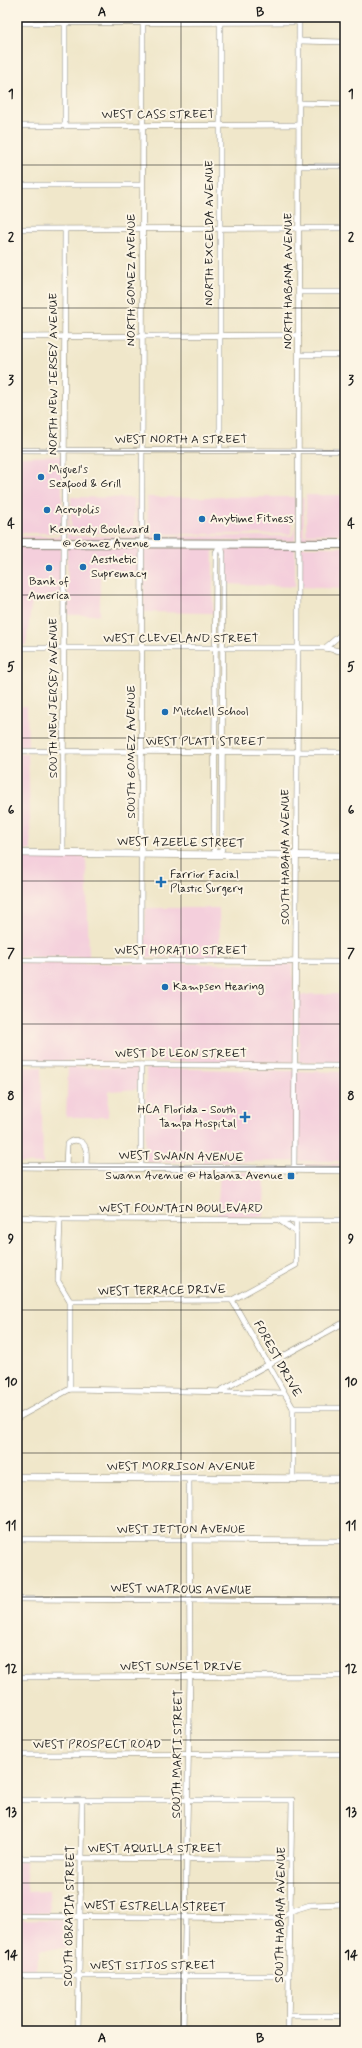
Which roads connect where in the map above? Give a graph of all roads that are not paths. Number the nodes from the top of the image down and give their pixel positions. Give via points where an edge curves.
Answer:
1 (143, 19) edge
2 (220, 19) edge
3 (299, 20) edge
4 (65, 22) junction
5 (17, 23) edge
6 (299, 41) junction
7 (345, 42) edge
8 (299, 103) junction
9 (345, 104) edge
10 (221, 125) junction
11 (299, 125) junction
12 (17, 126) edge
13 (65, 126) junction
14 (142, 126) junction
15 (299, 166) junction
16 (345, 166) edge
17 (17, 185) edge
18 (142, 185) junction
19 (220, 228) junction
20 (299, 228) junction
21 (345, 228) edge
22 (17, 229) edge
23 (65, 229) junction
24 (142, 229) junction
25 (299, 292) junction
26 (345, 292) edge
27 (220, 335) junction
28 (299, 335) junction
29 (64, 336) junction
30 (142, 336) junction
31 (17, 337) edge
32 (299, 355) junction
33 (345, 355) edge
34 (64, 449) junction
35 (17, 450) edge
36 (142, 450) junction
37 (220, 450) junction
38 (298, 451) junction
39 (345, 451) edge
40 (17, 543) edge
41 (64, 543) junction
42 (141, 544) junction
43 (221, 544) junction
44 (298, 544) junction
45 (345, 544) edge
46 (345, 632) edge
47 (17, 648) edge
48 (325, 648) junction
49 (65, 649) junction
50 (142, 649) junction
51 (216, 649) junction
52 (223, 649) junction
53 (298, 649) junction
54 (345, 652) edge
55 (17, 751) edge
56 (64, 751) junction
57 (142, 751) junction
58 (215, 752) junction
59 (223, 752) junction
60 (297, 752) junction
61 (345, 752) edge
62 (17, 853) edge
63 (63, 853) junction
64 (142, 854) junction
65 (218, 855) junction
66 (296, 855) junction
67 (345, 856) edge
68 (17, 960) edge
69 (141, 960) junction
70 (296, 961) junction
71 (345, 962) edge
72 (17, 1064) edge
73 (141, 1065) junction
74 (296, 1065) junction
75 (345, 1066) edge
76 (17, 1166) edge
77 (66, 1167) junction
78 (86, 1167) junction
79 (141, 1168) junction
80 (294, 1170) junction
81 (345, 1170) edge
82 (17, 1217) edge
83 (60, 1219) junction
84 (278, 1220) junction
85 (296, 1220) junction
86 (345, 1220) edge
87 (296, 1232) junction
88 (232, 1300) junction
89 (70, 1302) junction
90 (345, 1322) edge
91 (269, 1365) junction
92 (70, 1389) junction
93 (218, 1392) junction
94 (284, 1393) junction
95 (293, 1408) junction
96 (345, 1408) edge
97 (17, 1418) edge
98 (17, 1477) edge
99 (189, 1478) junction
100 (293, 1478) junction
101 (345, 1479) edge
102 (17, 1539) edge
103 (190, 1540) junction
104 (345, 1540) edge
105 (17, 1599) edge
106 (190, 1600) junction
107 (345, 1601) edge
108 (190, 1676) junction
109 (345, 1676) edge
110 (17, 1677) edge
111 (188, 1754) junction
112 (345, 1754) edge
113 (17, 1755) edge
114 (17, 1800) edge
115 (187, 1800) junction
116 (82, 1801) junction
117 (17, 1858) edge
118 (81, 1858) junction
119 (186, 1859) junction
120 (292, 1859) junction
121 (345, 1904) edge
122 (291, 1911) junction
123 (17, 1916) edge
124 (80, 1917) junction
125 (185, 1918) junction
126 (17, 1976) edge
127 (79, 1976) junction
128 (184, 1976) junction
129 (289, 1976) junction
130 (289, 2016) junction
131 (345, 2016) edge
132 (78, 2031) edge
133 (183, 2031) edge
134 (288, 2031) edge

1 - 2 street
1 - 4 street
1 - 14 street, NORTH GOMEZ AVENUE
2 - 3 street
2 - 10 street, NORTH EXCELDA AVENUE
3 - 6 street, NORTH HABANA AVENUE
4 - 5 street
4 - 13 street
6 - 7 street
6 - 8 street, NORTH HABANA AVENUE
8 - 9 street
8 - 11 street, NORTH HABANA AVENUE
10 - 11 street, WEST CASS STREET
10 - 14 street, WEST CASS STREET
10 - 19 street, NORTH EXCELDA AVENUE
11 - 15 street, NORTH HABANA AVENUE
12 - 13 street, WEST CASS STREET
13 - 14 street, WEST CASS STREET
14 - 18 street, NORTH GOMEZ AVENUE
15 - 16 street
15 - 20 street, NORTH HABANA AVENUE
17 - 18 street
18 - 24 street, NORTH GOMEZ AVENUE
19 - 20 street
19 - 24 street
19 - 27 street, NORTH EXCELDA AVENUE
20 - 21 street
20 - 25 street, NORTH HABANA AVENUE
22 - 23 street
23 - 24 street
23 - 29 street, NORTH NEW JERSEY AVENUE
24 - 30 street, NORTH GOMEZ AVENUE
25 - 26 street
25 - 28 street, NORTH HABANA AVENUE
27 - 28 street
27 - 30 street
27 - 37 street, NORTH EXCELDA AVENUE
28 - 32 street, NORTH HABANA AVENUE
29 - 30 street
29 - 31 street
29 - 34 street, NORTH NEW JERSEY AVENUE
30 - 36 street, NORTH GOMEZ AVENUE
32 - 33 street
32 - 38 street, NORTH HABANA AVENUE
34 - 35 street, WEST NORTH A STREET
34 - 36 street, WEST NORTH A STREET
34 - 41 street, NORTH NEW JERSEY AVENUE
36 - 37 street, WEST NORTH A STREET
36 - 42 street, NORTH GOMEZ AVENUE
37 - 38 street, WEST NORTH A STREET
38 - 39 street, WEST NORTH A STREET
38 - 44 street, NORTH HABANA AVENUE
40 - 41 main road
41 - 42 main road
41 - 49 street, SOUTH NEW JERSEY AVENUE
42 - 43 main road
42 - 50 street, SOUTH GOMEZ AVENUE
43 - 44 main road
43 - 51 street via 216,552
43 - 52 street
44 - 45 main road
44 - 53 street, SOUTH HABANA AVENUE
46 - 48 street
47 - 49 street, WEST CLEVELAND STREET
48 - 53 street, WEST CLEVELAND STREET
48 - 54 street, WEST CLEVELAND STREET
49 - 50 street, WEST CLEVELAND STREET
49 - 56 street, SOUTH NEW JERSEY AVENUE
50 - 51 street, WEST CLEVELAND STREET
50 - 57 street, SOUTH GOMEZ AVENUE
51 - 52 street, WEST CLEVELAND STREET
51 - 58 street
52 - 53 street, WEST CLEVELAND STREET
52 - 59 street
53 - 60 street, SOUTH HABANA AVENUE
55 - 56 street, WEST PLATT STREET
56 - 57 street, WEST PLATT STREET
56 - 63 street, SOUTH NEW JERSEY AVENUE
57 - 58 street, WEST PLATT STREET
57 - 64 street, SOUTH GOMEZ AVENUE
58 - 59 street, WEST PLATT STREET
58 - 65 street via 214,849
59 - 60 street, WEST PLATT STREET
59 - 65 street via 222,849
60 - 61 street, WEST PLATT STREET
60 - 66 street, SOUTH HABANA AVENUE
62 - 63 street, WEST AZEELE STREET
63 - 64 street, WEST AZEELE STREET
64 - 65 street, WEST AZEELE STREET
64 - 69 street, SOUTH GOMEZ AVENUE
65 - 66 street, WEST AZEELE STREET
66 - 67 street, WEST AZEELE STREET
66 - 70 street, SOUTH HABANA AVENUE
68 - 69 street, WEST HORATIO STREET
69 - 70 street, WEST HORATIO STREET
70 - 71 street, WEST HORATIO STREET
70 - 74 street, SOUTH HABANA AVENUE
72 - 73 street, WEST DE LEON STREET
73 - 74 street, WEST DE LEON STREET
73 - 79 street
74 - 75 street, WEST DE LEON STREET
74 - 80 street, SOUTH HABANA AVENUE
76 - 77 street, WEST SWANN AVENUE
77 - 78 street, WEST SWANN AVENUE
77 - 78 street via 67,1144 77,1140 83,1142 86,1149
78 - 79 street, WEST SWANN AVENUE
79 - 80 street, WEST SWANN AVENUE
80 - 81 street, WEST SWANN AVENUE
82 - 83 street, WEST FOUNTAIN BOULEVARD
83 - 84 street, WEST FOUNTAIN BOULEVARD
83 - 89 street via 58,1281
84 - 85 street, WEST FOUNTAIN BOULEVARD
84 - 87 street
85 - 86 street, WEST FOUNTAIN BOULEVARD
85 - 87 street, WEST TERRACE DRIVE
87 - 88 street, WEST TERRACE DRIVE via 296,1265
88 - 89 street, WEST TERRACE DRIVE
88 - 91 street, FOREST DRIVE
89 - 92 street
90 - 91 street
91 - 93 street
91 - 94 street, FOREST DRIVE
92 - 93 street
92 - 97 street
93 - 94 street
94 - 95 street, FOREST DRIVE
95 - 96 street
95 - 100 street, FOREST DRIVE
98 - 99 street, WEST MORRISON AVENUE
99 - 100 street, WEST MORRISON AVENUE
99 - 103 street, SOUTH MARTI STREET
100 - 101 street, WEST MORRISON AVENUE
102 - 103 street, WEST JETTON AVENUE
103 - 104 street, WEST JETTON AVENUE
103 - 106 street, SOUTH MARTI STREET
105 - 106 street, WEST WATROUS AVENUE
106 - 107 street, WEST WATROUS AVENUE
106 - 108 street, SOUTH MARTI STREET
108 - 109 street, WEST SUNSET DRIVE
108 - 110 street, WEST SUNSET DRIVE
108 - 111 street, SOUTH MARTI STREET
111 - 112 street, WEST PROSPECT ROAD
111 - 113 street, WEST PROSPECT ROAD
111 - 115 street, SOUTH MARTI STREET
114 - 116 street
115 - 116 street
115 - 119 street, SOUTH MARTI STREET
115 - 120 street, SOUTH HABANA AVENUE via 292,1800
116 - 118 street, SOUTH OBRAPIA STREET
117 - 118 street, WEST AQUILLA STREET
118 - 119 street, WEST AQUILLA STREET
118 - 124 street, SOUTH OBRAPIA STREET
119 - 120 street, WEST AQUILLA STREET
119 - 125 street, SOUTH MARTI STREET
120 - 122 street, SOUTH HABANA AVENUE
121 - 122 street, WEST ESTRELLA STREET via 310,1905
122 - 125 street, WEST ESTRELLA STREET via 280,1918
122 - 129 street, SOUTH HABANA AVENUE
123 - 124 street, WEST ESTRELLA STREET
124 - 125 street, WEST ESTRELLA STREET
124 - 127 street, SOUTH OBRAPIA STREET
125 - 128 street, SOUTH MARTI STREET
126 - 127 street, WEST SITIOS STREET
127 - 128 street, WEST SITIOS STREET
127 - 132 street, SOUTH OBRAPIA STREET
128 - 129 street, WEST SITIOS STREET
128 - 133 street, SOUTH MARTI STREET
129 - 130 street, SOUTH HABANA AVENUE
130 - 131 street
130 - 134 street, SOUTH HABANA AVENUE

